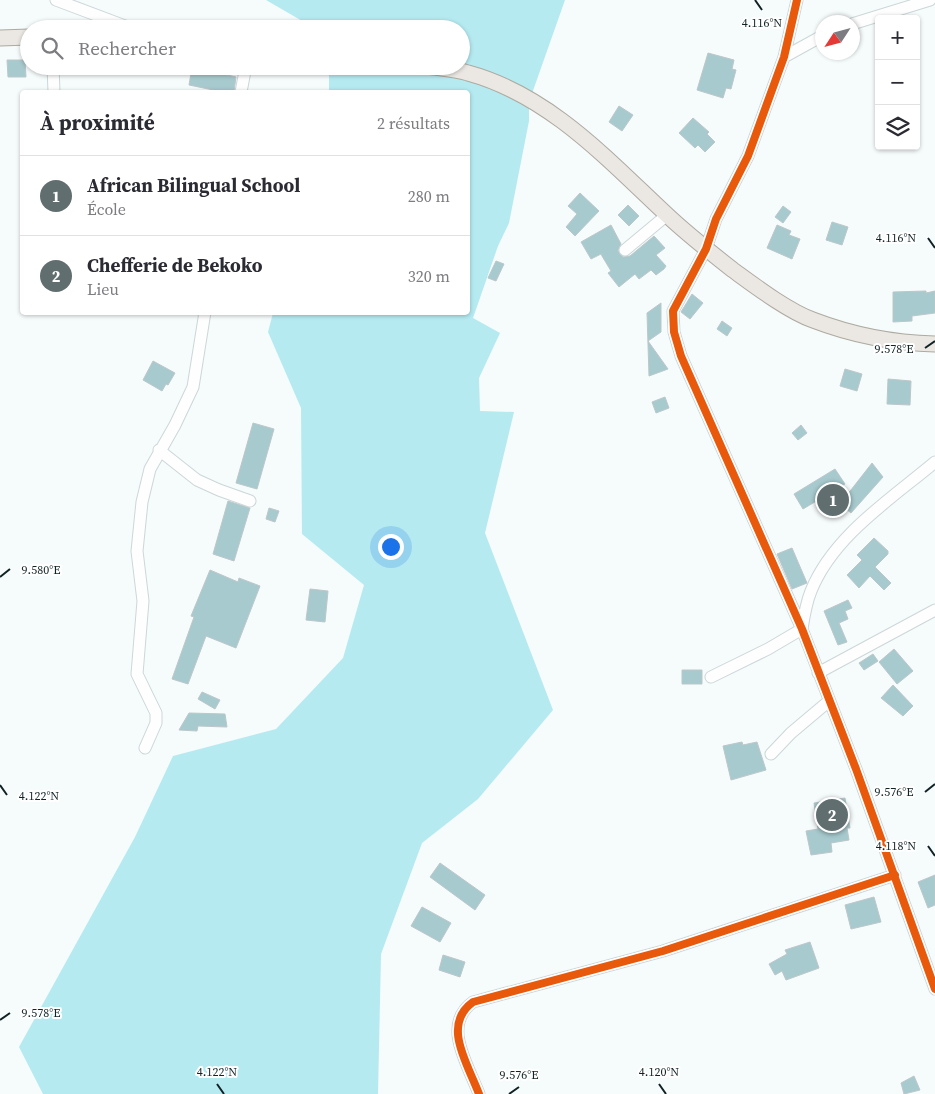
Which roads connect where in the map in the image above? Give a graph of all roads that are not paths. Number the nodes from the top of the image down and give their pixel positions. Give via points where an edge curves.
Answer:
1 (56, 0) edge
2 (797, 0) edge
3 (930, 0) edge
4 (109, 20) edge
5 (860, 22) edge
6 (20, 37) edge
7 (0, 38) edge
8 (815, 40) edge
9 (784, 57) junction
10 (470, 73) edge
11 (53, 75) edge
12 (244, 75) edge
13 (54, 90) edge
14 (241, 90) edge
15 (667, 215) junction
16 (706, 249) junction
17 (624, 250) dead end
18 (205, 315) edge
19 (935, 344) edge
20 (160, 450) junction
21 (935, 462) edge
22 (250, 501) dead end
23 (935, 610) edge
24 (802, 628) junction
25 (818, 673) junction
26 (711, 677) dead end
27 (829, 701) junction
28 (145, 748) dead end
29 (772, 754) dead end
30 (894, 875) junction
31 (935, 989) edge
32 (479, 1094) edge

1 - 4 street
2 - 9 street
3 - 5 street
6 - 7 main road
8 - 9 street
9 - 16 street via 748,156 716,219
10 - 15 main road via 515,91 561,119
11 - 13 street
12 - 14 street
15 - 16 main road
15 - 17 street
16 - 19 main road via 756,287 812,320 867,336
16 - 24 street via 673,311 674,332 681,356
18 - 20 street via 193,387 176,425
20 - 22 street via 197,480
20 - 28 street via 144,486 137,551 143,601 137,674 156,713 156,722
21 - 24 street via 876,511 833,555 811,592
23 - 25 street
24 - 25 street
24 - 26 street via 768,650
25 - 27 street
27 - 29 street
27 - 30 street
30 - 31 street
30 - 32 street via 663,951 474,1002 458,1020 456,1033

